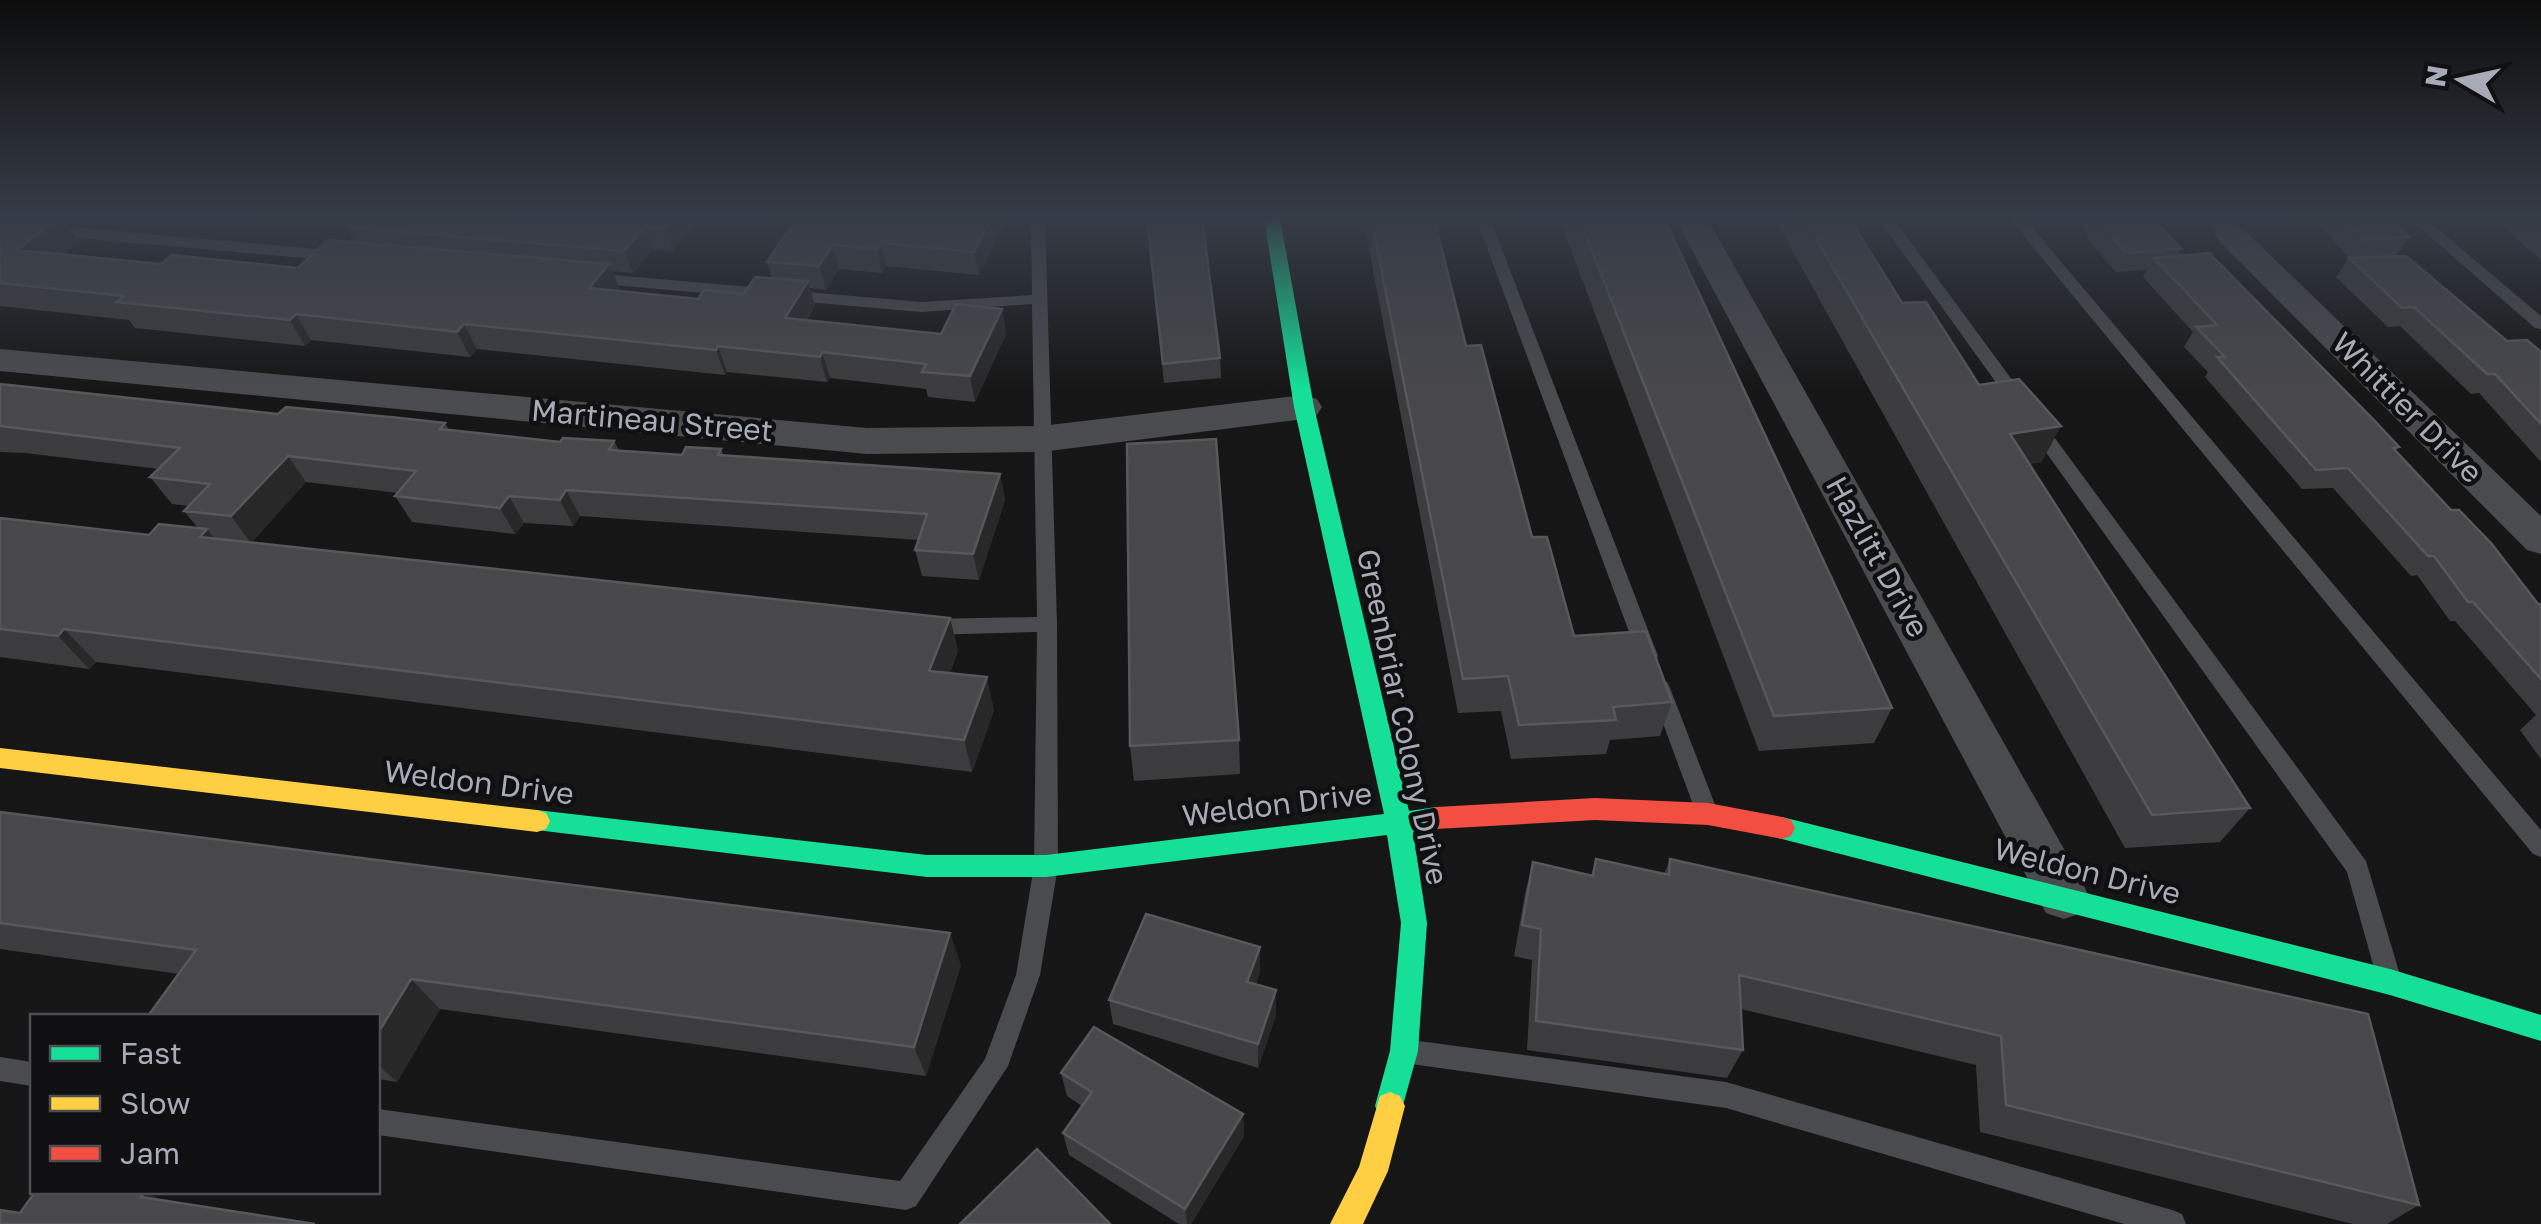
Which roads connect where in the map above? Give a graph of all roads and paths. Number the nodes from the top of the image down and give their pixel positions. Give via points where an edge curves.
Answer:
1 (1038, 275) edge
2 (1282, 275) edge
3 (1504, 275) edge
4 (1722, 275) edge
5 (1927, 275) edge
6 (2064, 275) edge
7 (2272, 275) edge
8 (2483, 275) edge
9 (568, 276) edge
10 (1038, 299) junction
11 (2541, 324) edge
12 (0, 360) edge
13 (1304, 407) junction
14 (1041, 439) junction
15 (2541, 540) edge
16 (1047, 624) junction
17 (907, 625) edge
18 (0, 758) edge
19 (1708, 814) junction
20 (1398, 820) junction
21 (2541, 846) edge
22 (1046, 866) junction
23 (2064, 897) junction
24 (2390, 982) junction
25 (2541, 1028) edge
26 (1404, 1051) junction
27 (0, 1069) edge
28 (30, 1074) edge
29 (380, 1122) edge
30 (1346, 1224) edge
31 (2172, 1224) edge

1 - 10 lane
2 - 13 street, Greenbriar Colony Drive
3 - 19 lane
4 - 23 street, Hazlitt Drive
5 - 24 lane via 2358,868
6 - 21 lane
7 - 15 street, Whittier Drive
8 - 11 lane
9 - 10 lane via 921,306
10 - 14 lane
12 - 14 street, Martineau Street via 867,441
13 - 14 street, Martineau Street
13 - 20 street, Greenbriar Colony Drive
14 - 16 lane
16 - 17 lane via 946,630
16 - 22 lane
18 - 22 street, Weldon Drive via 927,866
19 - 20 street, Weldon Drive via 1596,809
19 - 23 street, Weldon Drive
20 - 22 street, Weldon Drive
20 - 26 street, Greenbriar Colony Drive via 1414,923
22 - 29 lane via 1028,974 994,1066 906,1196
23 - 24 street, Weldon Drive
24 - 25 street, Weldon Drive
26 - 30 street, Greenbriar Colony Drive via 1373,1171
26 - 31 lane via 1726,1094
27 - 28 lane

